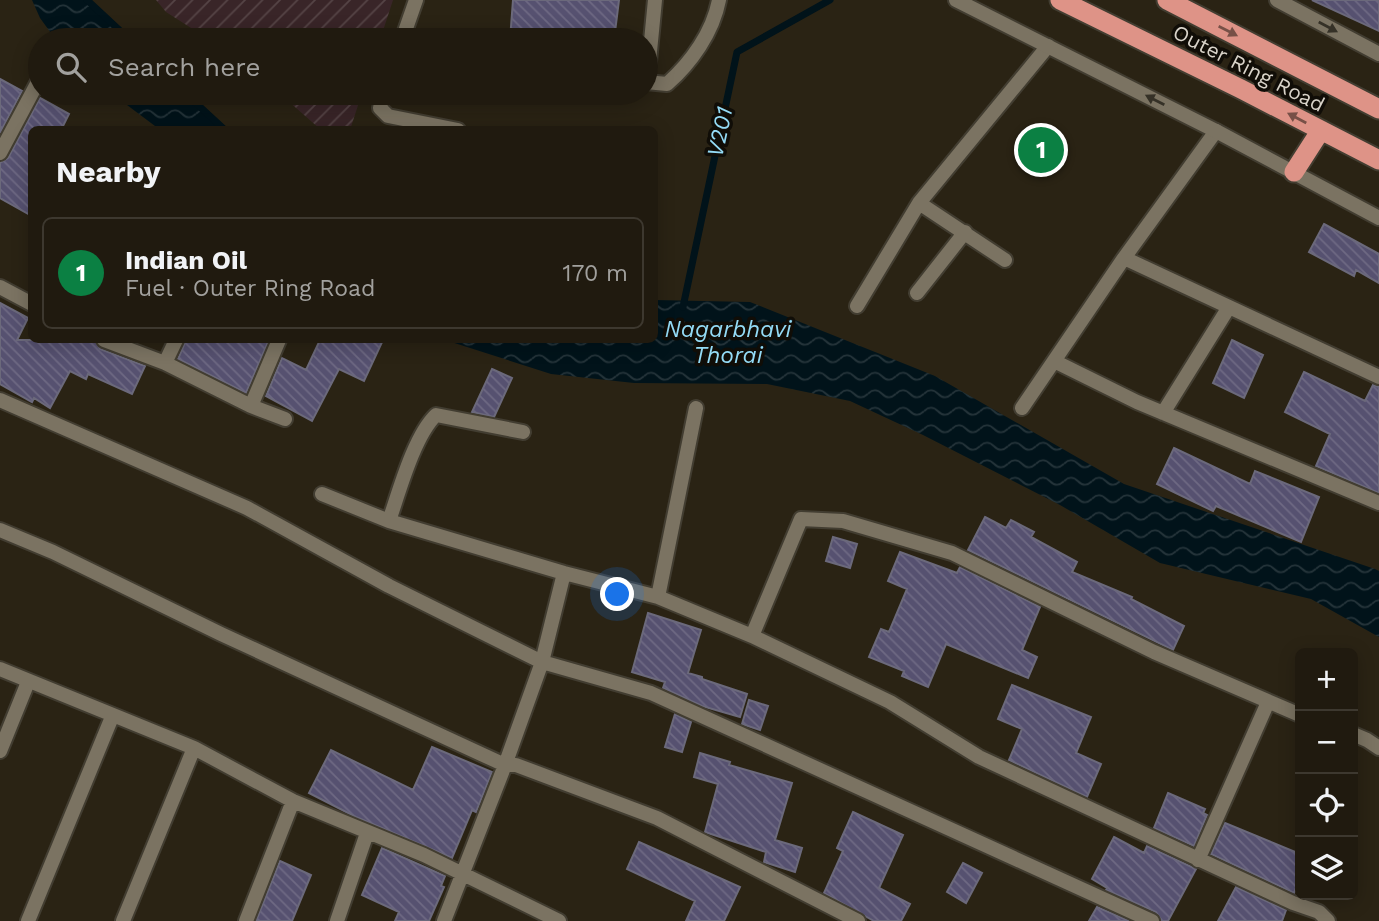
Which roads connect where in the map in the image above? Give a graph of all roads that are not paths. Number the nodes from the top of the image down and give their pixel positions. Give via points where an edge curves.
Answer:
1 (416, 0) edge
2 (655, 0) edge
3 (719, 0) edge
4 (956, 0) edge
5 (1059, 0) edge
6 (1167, 0) edge
7 (1278, 0) edge
8 (406, 28) edge
9 (652, 28) edge
10 (1048, 46) junction
11 (1379, 54) edge
12 (658, 83) edge
13 (28, 100) edge
14 (381, 105) edge
15 (1379, 109) edge
16 (438, 126) edge
17 (1321, 130) junction
18 (1216, 131) junction
19 (0, 153) edge
20 (1379, 160) edge
21 (1294, 172) junction
22 (919, 203) junction
23 (1379, 218) edge
24 (965, 232) junction
25 (1124, 258) junction
26 (1005, 260) dead end
27 (0, 287) edge
28 (916, 293) dead end
29 (28, 302) edge
30 (858, 306) dead end
31 (1229, 307) junction
32 (112, 343) edge
33 (175, 343) edge
34 (278, 343) edge
35 (1054, 361) junction
36 (165, 363) junction
37 (1379, 377) edge
38 (0, 400) edge
39 (251, 406) junction
40 (696, 408) dead end
41 (1021, 408) dead end
42 (1163, 413) junction
43 (285, 419) dead end
44 (523, 432) dead end
45 (322, 494) dead end
46 (1379, 503) edge
47 (389, 521) junction
48 (0, 530) edge
49 (564, 572) junction
50 (658, 597) junction
51 (752, 636) junction
52 (542, 662) junction
53 (0, 669) edge
54 (29, 682) junction
55 (1268, 702) junction
56 (1295, 713) edge
57 (112, 717) junction
58 (1358, 736) edge
59 (194, 748) junction
60 (1379, 748) edge
61 (0, 751) edge
62 (505, 765) junction
63 (293, 801) junction
64 (367, 833) junction
65 (1198, 860) junction
66 (461, 874) junction
67 (28, 921) edge
68 (123, 921) edge
69 (246, 921) edge
70 (337, 921) edge
71 (444, 921) edge
72 (559, 921) edge
73 (859, 921) edge
74 (1152, 921) edge
75 (1328, 921) edge

1 - 8 street
2 - 9 street
3 - 12 street via 716,15 687,67 667,84
4 - 10 street
17 -> 5 highway, Outer Ring Road
6 -> 15 highway, Outer Ring Road
7 -> 11 street
18 -> 10 street
10 - 22 street
13 - 19 street
14 - 16 street via 388,116
17 - 20 highway, Outer Ring Road
17 - 21 highway
18 - 21 street
18 - 25 street
21 - 23 street
22 - 24 street
22 - 30 street
24 - 26 street
24 - 28 street
25 - 31 street
25 - 35 street
27 - 29 street
31 - 37 street
31 - 42 street
32 - 36 street
33 - 36 street
34 - 39 street
35 - 41 street
35 - 42 street
36 - 39 street
38 - 52 street via 247,508
39 - 43 street
40 - 50 street
42 - 46 street
44 - 47 street via 436,415 407,469
45 - 47 street
47 - 49 street
48 - 62 street
49 - 50 street
49 - 52 street
50 - 51 street
51 - 55 street via 801,519 843,521 952,553
51 - 65 street via 890,702 979,757
52 - 62 street
52 - 74 street via 651,693
53 - 54 street
54 - 57 street
54 - 61 street
55 - 56 street
55 - 65 street
57 - 59 street
57 - 67 street
58 - 60 street
59 - 63 street
59 - 68 street
62 - 66 street
62 - 73 street via 516,765 657,818
63 - 64 street
63 - 69 street
64 - 66 street
64 - 70 street
65 - 75 street via 1319,912
66 - 71 street
66 - 72 street

